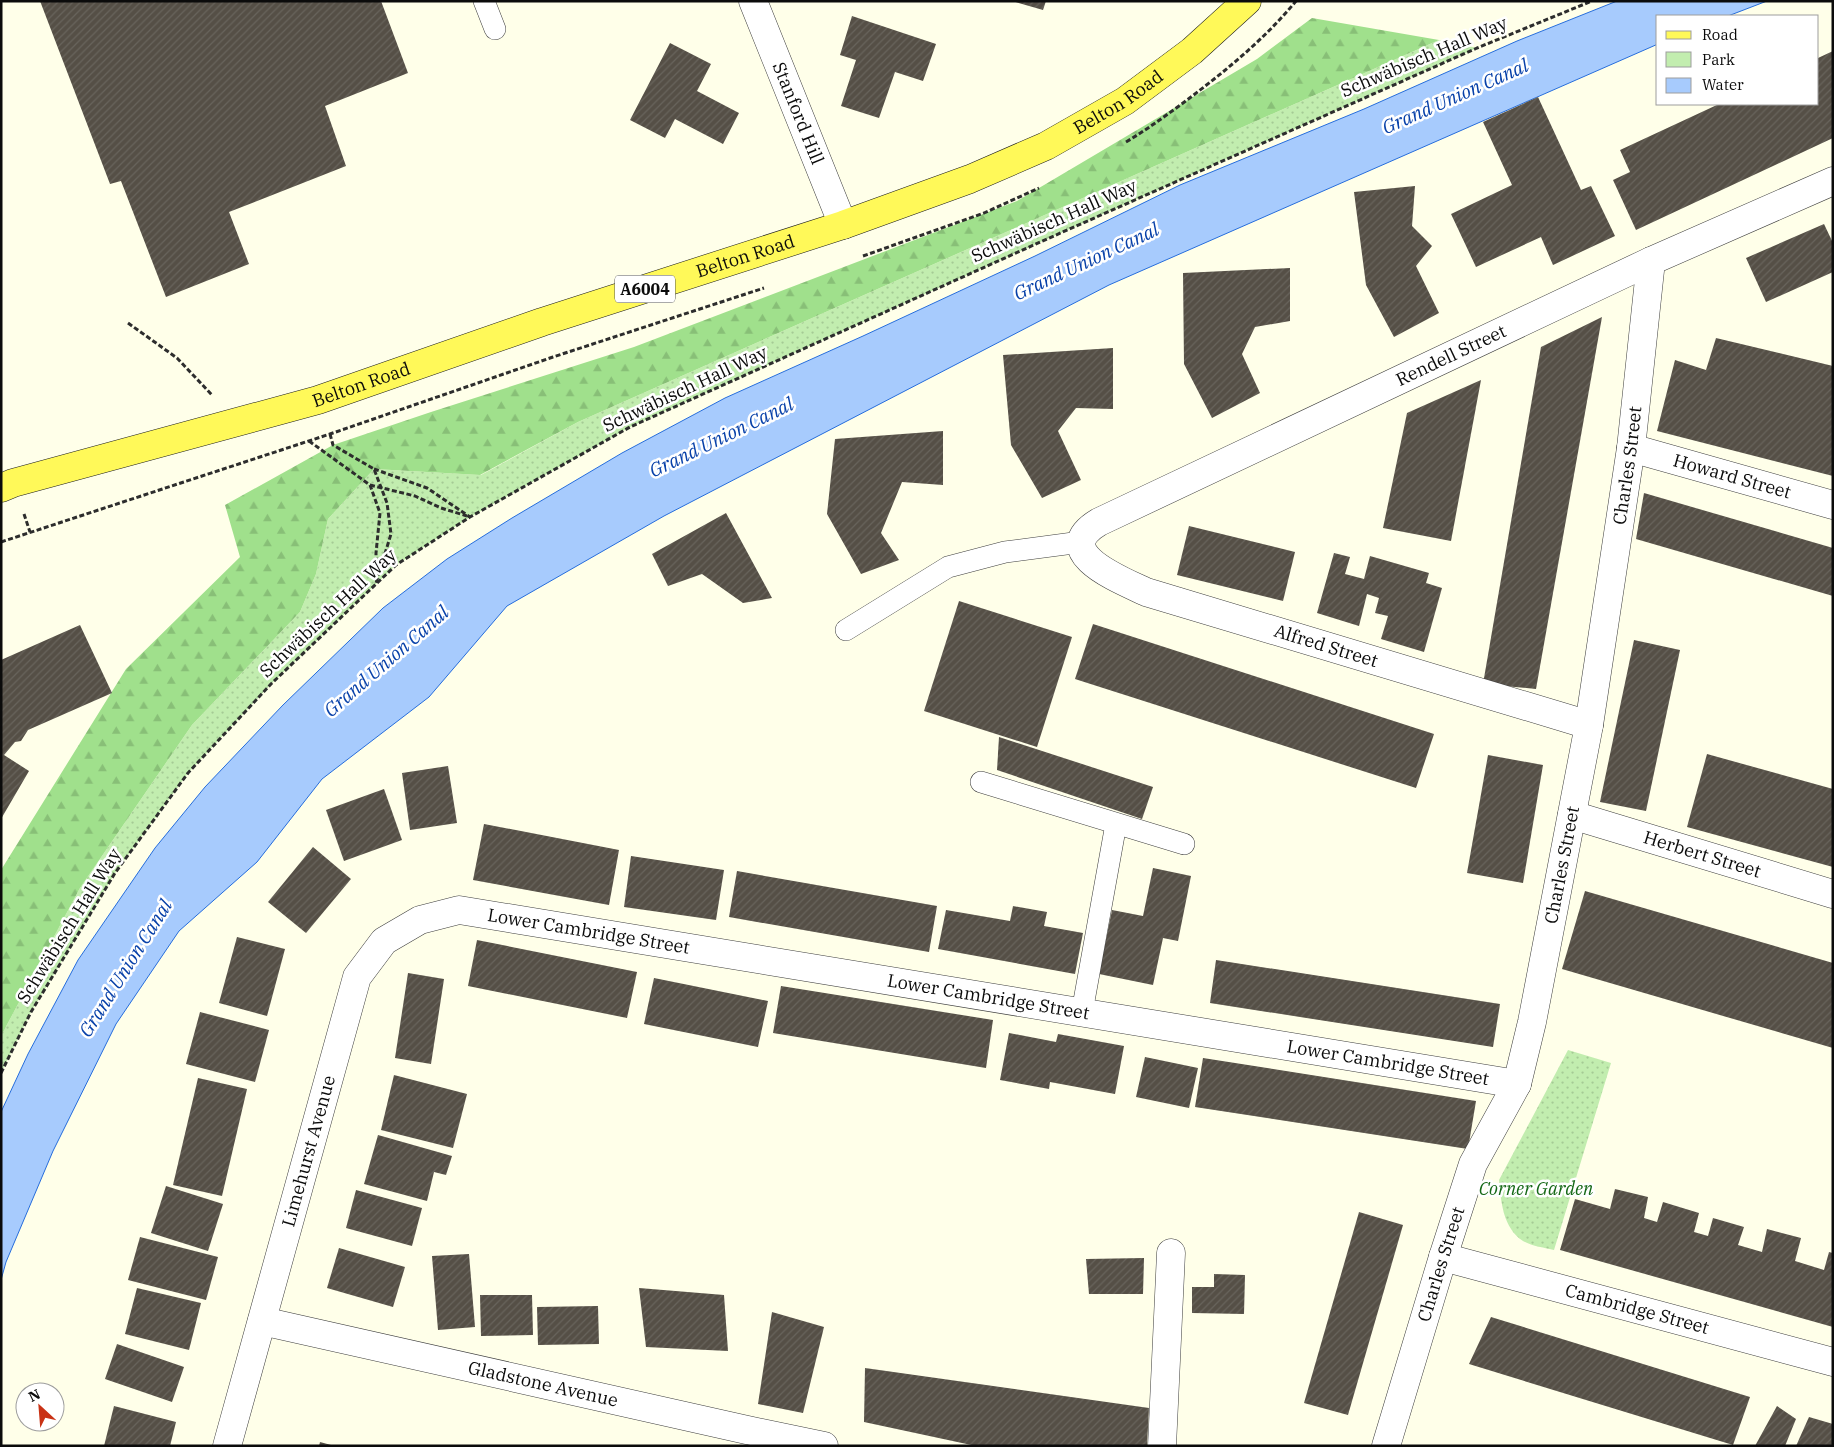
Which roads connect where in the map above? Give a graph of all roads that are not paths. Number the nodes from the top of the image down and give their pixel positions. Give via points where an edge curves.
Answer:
1 (484, 1) edge
2 (753, 1) edge
3 (1247, 1) edge
4 (495, 29) dead end
5 (1833, 181) edge
6 (843, 225) junction
7 (1651, 261) junction
8 (1631, 448) junction
9 (1, 488) edge
10 (1833, 505) edge
11 (1081, 542) junction
12 (846, 630) dead end
13 (1589, 725) junction
14 (981, 782) dead end
15 (1572, 816) junction
16 (1116, 824) junction
17 (1184, 844) dead end
18 (1833, 894) edge
19 (459, 910) joint
20 (1082, 1012) junction
21 (1517, 1084) junction
22 (1171, 1252) dead end
23 (1443, 1257) junction
24 (262, 1320) junction
25 (1833, 1362) edge
26 (227, 1446) edge
27 (824, 1446) edge
28 (1162, 1446) edge
29 (1386, 1446) edge

1 - 4 lane
2 - 6 street, Stanford Hill
3 - 6 main road, Belton Road / A6004 via 1192,51 1125,101 1046,146 970,180
5 - 7 street, Rendell Street
6 - 9 main road, Belton Road / A6004 via 542,322 318,400
7 - 8 street, Charles Street
7 - 11 street, Rendell Street via 1099,522 1087,529
8 - 10 street, Howard Street
8 - 13 street, Charles Street
11 - 12 lane via 1005,552 948,566
11 - 13 street, Alfred Street via 1084,555 1099,569 1146,592
13 - 15 street, Charles Street
14 - 16 lane
15 - 18 street, Herbert Street
15 - 21 street, Charles Street
16 - 17 lane
16 - 20 lane
19 - 20 street, Lower Cambridge Street
19 - 24 street, Limehurst Avenue via 420,920 384,942 357,978
20 - 21 street, Lower Cambridge Street
21 - 23 street, Charles Street via 1473,1164
22 - 28 street
23 - 25 street, Cambridge Street
23 - 29 street, Charles Street
24 - 26 street, Limehurst Avenue
24 - 27 street, Gladstone Avenue

